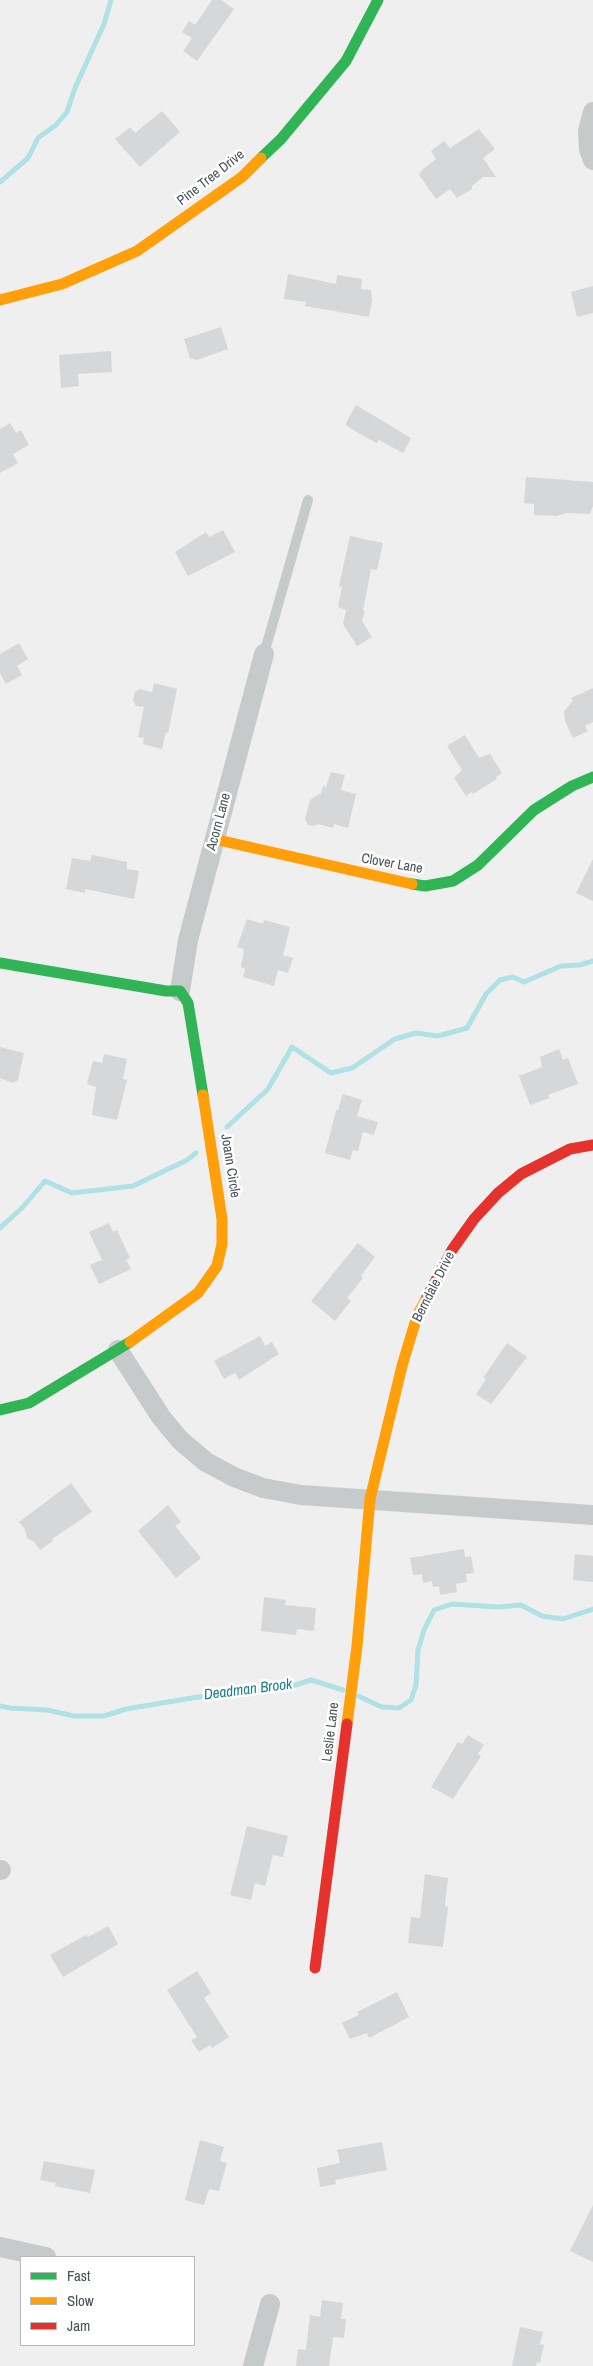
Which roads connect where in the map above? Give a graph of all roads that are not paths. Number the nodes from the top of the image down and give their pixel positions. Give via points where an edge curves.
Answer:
1 (378, 0) edge
2 (593, 112) edge
3 (593, 160) edge
4 (0, 300) edge
5 (308, 500) dead end
6 (264, 654) joint
7 (593, 777) edge
8 (214, 839) junction
9 (0, 963) edge
10 (180, 991) junction
11 (593, 1145) edge
12 (118, 1350) junction
13 (0, 1410) edge
14 (370, 1499) junction
15 (593, 1515) edge
16 (316, 1968) dead end
17 (0, 2247) edge
18 (41, 2256) edge
19 (270, 2304) dead end
20 (253, 2366) edge

1 - 4 street, Pine Tree Drive via 346,61 281,138 242,177 137,251 62,284
2 - 3 street via 588,131
5 - 6 lane
6 - 8 street, Acorn Lane
7 - 8 street, Clover Lane via 534,810 478,866 453,881 425,886 399,883
8 - 10 street, Acorn Lane via 188,940
9 - 10 street
10 - 12 street, Joann Circle via 188,1003 218,1183 222,1244 217,1266 198,1293
11 - 14 street, Berndale Drive via 570,1149 521,1174 474,1219 452,1250 417,1316
12 - 13 street, Joann Circle via 29,1403
12 - 14 street via 161,1417 180,1440 206,1462 234,1478 262,1488 301,1495
14 - 15 street
14 - 16 street, Leslie Lane via 350,1707
17 - 18 street
19 - 20 street

